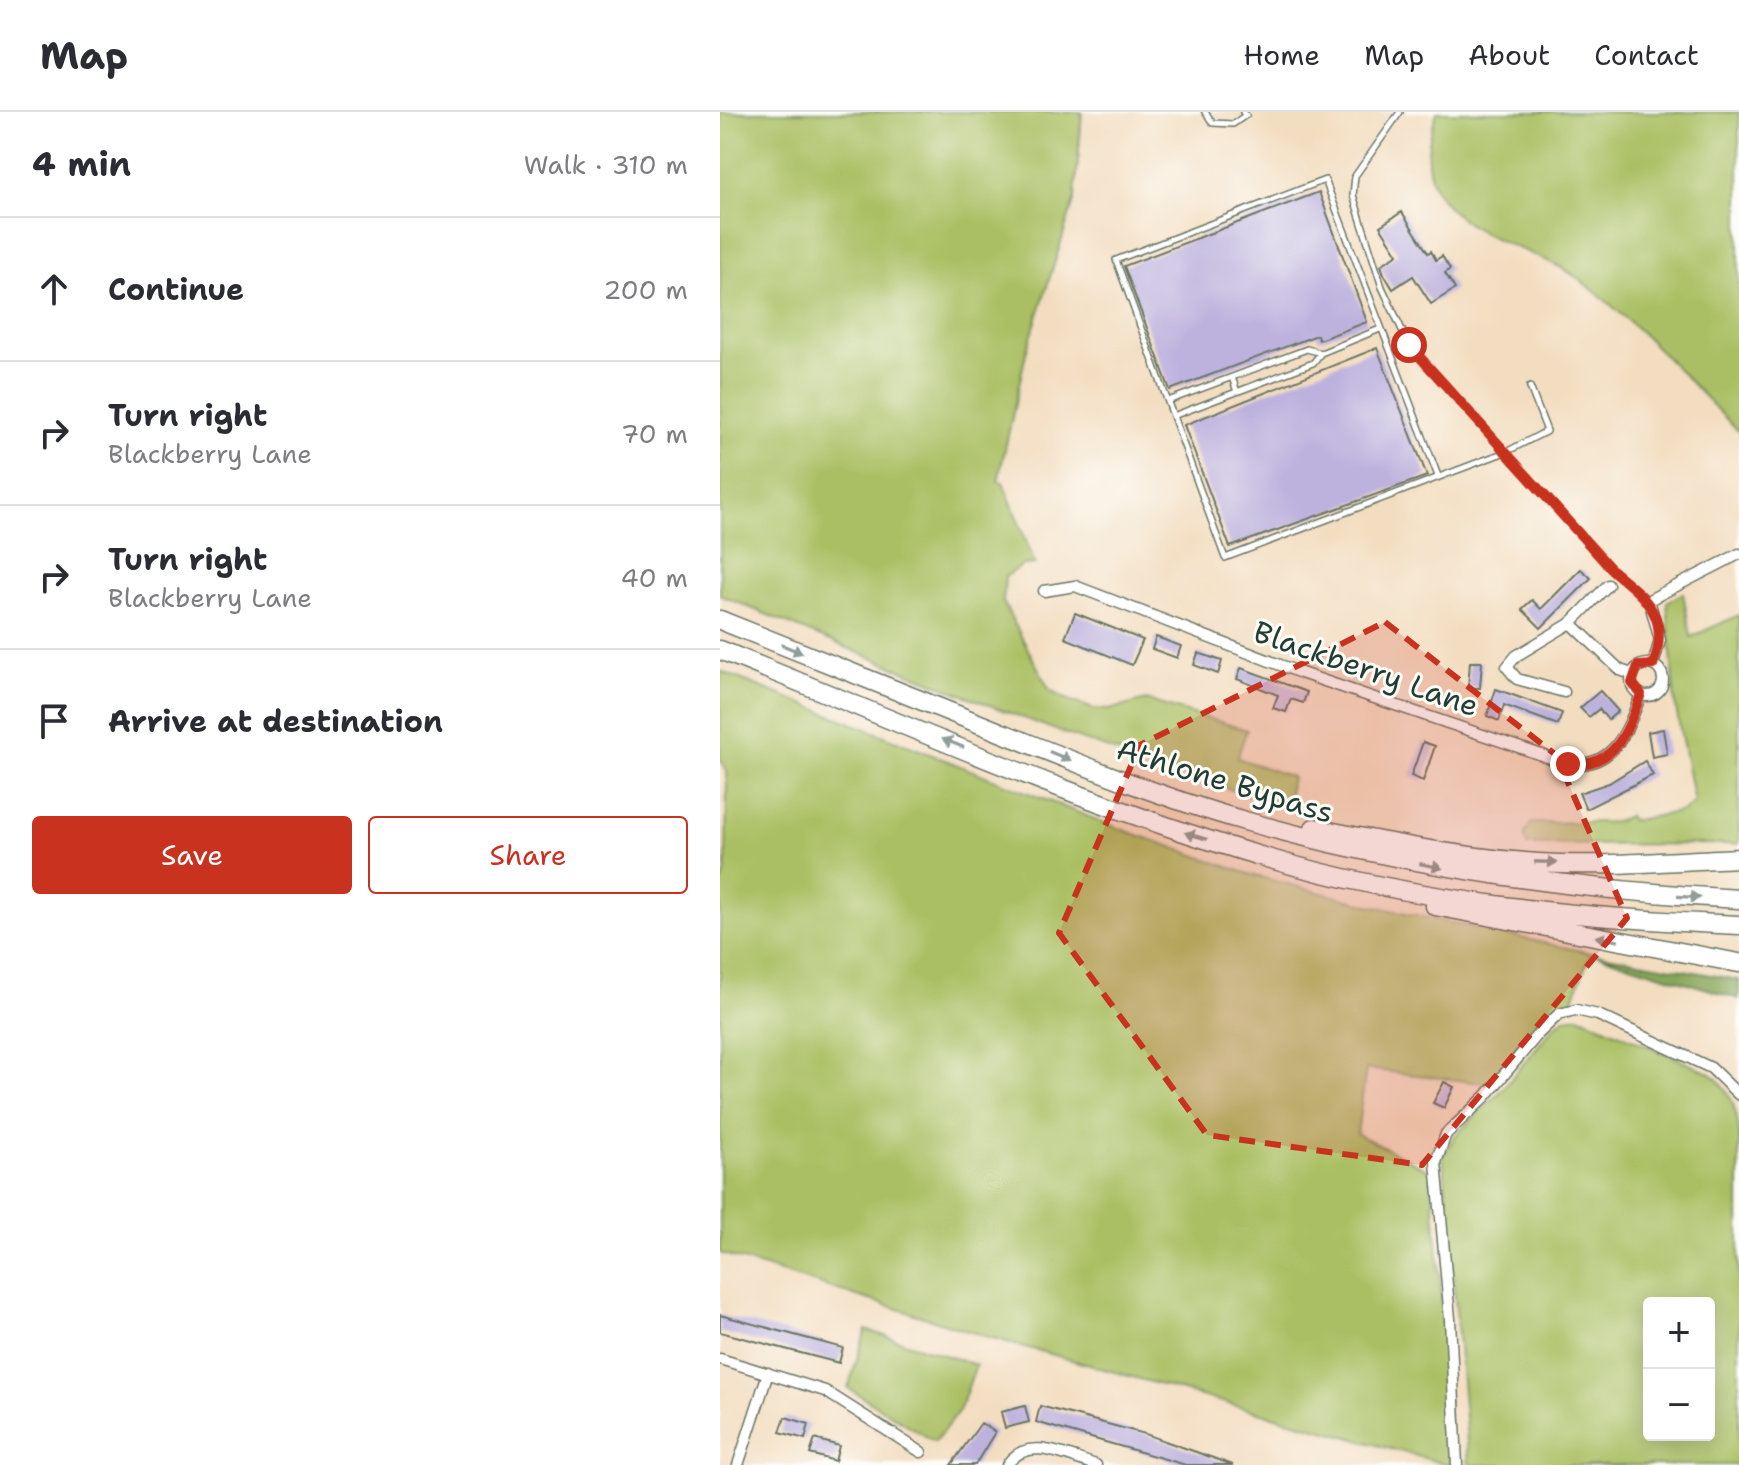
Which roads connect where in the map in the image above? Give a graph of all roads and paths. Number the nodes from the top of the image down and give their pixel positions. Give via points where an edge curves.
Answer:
1 (1205, 112) edge
2 (1243, 112) edge
3 (1400, 112) edge
4 (1380, 329) junction
5 (1321, 353) junction
6 (1232, 377) junction
7 (1530, 387) dead end
8 (1237, 392) junction
9 (1168, 401) junction
10 (1173, 416) junction
11 (1508, 451) junction
12 (1438, 476) junction
13 (1739, 554) edge
14 (1608, 585) dead end
15 (1044, 591) dead end
16 (1649, 600) junction
17 (720, 620) edge
18 (1571, 623) junction
19 (720, 650) edge
20 (1653, 665) junction
21 (1632, 674) junction
22 (1564, 692) dead end
23 (1641, 694) junction
24 (1087, 767) junction
25 (1739, 858) edge
26 (1271, 859) junction
27 (1739, 899) edge
28 (1739, 925) edge
29 (1739, 963) edge
30 (1739, 1095) edge
31 (720, 1359) edge
32 (768, 1373) junction
33 (921, 1452) dead end
34 (1079, 1463) edge
35 (738, 1465) edge
36 (1007, 1465) edge
37 (1096, 1465) edge
38 (1457, 1465) edge

1 - 2 lane via 1213,123 1233,124 1246,115
3 - 11 lane via 1355,176 1353,195 1378,274 1409,345
4 - 5 lane
4 - 9 lane via 1325,180 1116,260
4 - 12 lane
5 - 6 lane via 1307,349
5 - 8 lane via 1313,363
6 - 8 lane
6 - 9 lane
7 - 11 lane via 1547,431
8 - 10 lane
9 - 10 lane
10 - 12 lane via 1225,558
11 - 12 lane
11 - 16 lane via 1612,570
13 - 16 street
14 - 18 street, Blackberry Lane
15 - 23 street, Blackberry Lane via 1075,586 1262,659 1568,764 1598,759 1624,739
16 - 20 street, Blackberry Lane via 1660,640
17 -> 24 highway, Athlone Bypass
18 - 21 street via 1620,670
18 - 22 street, Blackberry Lane via 1507,667 1517,679
26 -> 19 highway, Athlone Bypass via 1174,830
20 - 21 street via 1638,666
20 - 23 street, Blackberry Lane via 1662,676 1661,685 1655,693
21 - 23 street
24 -> 25 highway via 1287,822 1389,843 1526,862
24 -> 27 highway, Athlone Bypass via 1241,820 1340,847 1555,886
26 - 28 highway, Athlone Bypass via 1519,909
29 -> 26 highway via 1427,905 1326,880
30 - 38 street via 1711,1068 1598,1015 1576,1010 1559,1014 1538,1034 1446,1134 1436,1162
31 - 32 street
32 - 33 street via 825,1391
32 - 35 street
34 - 36 street via 1028,1448
34 - 37 street

